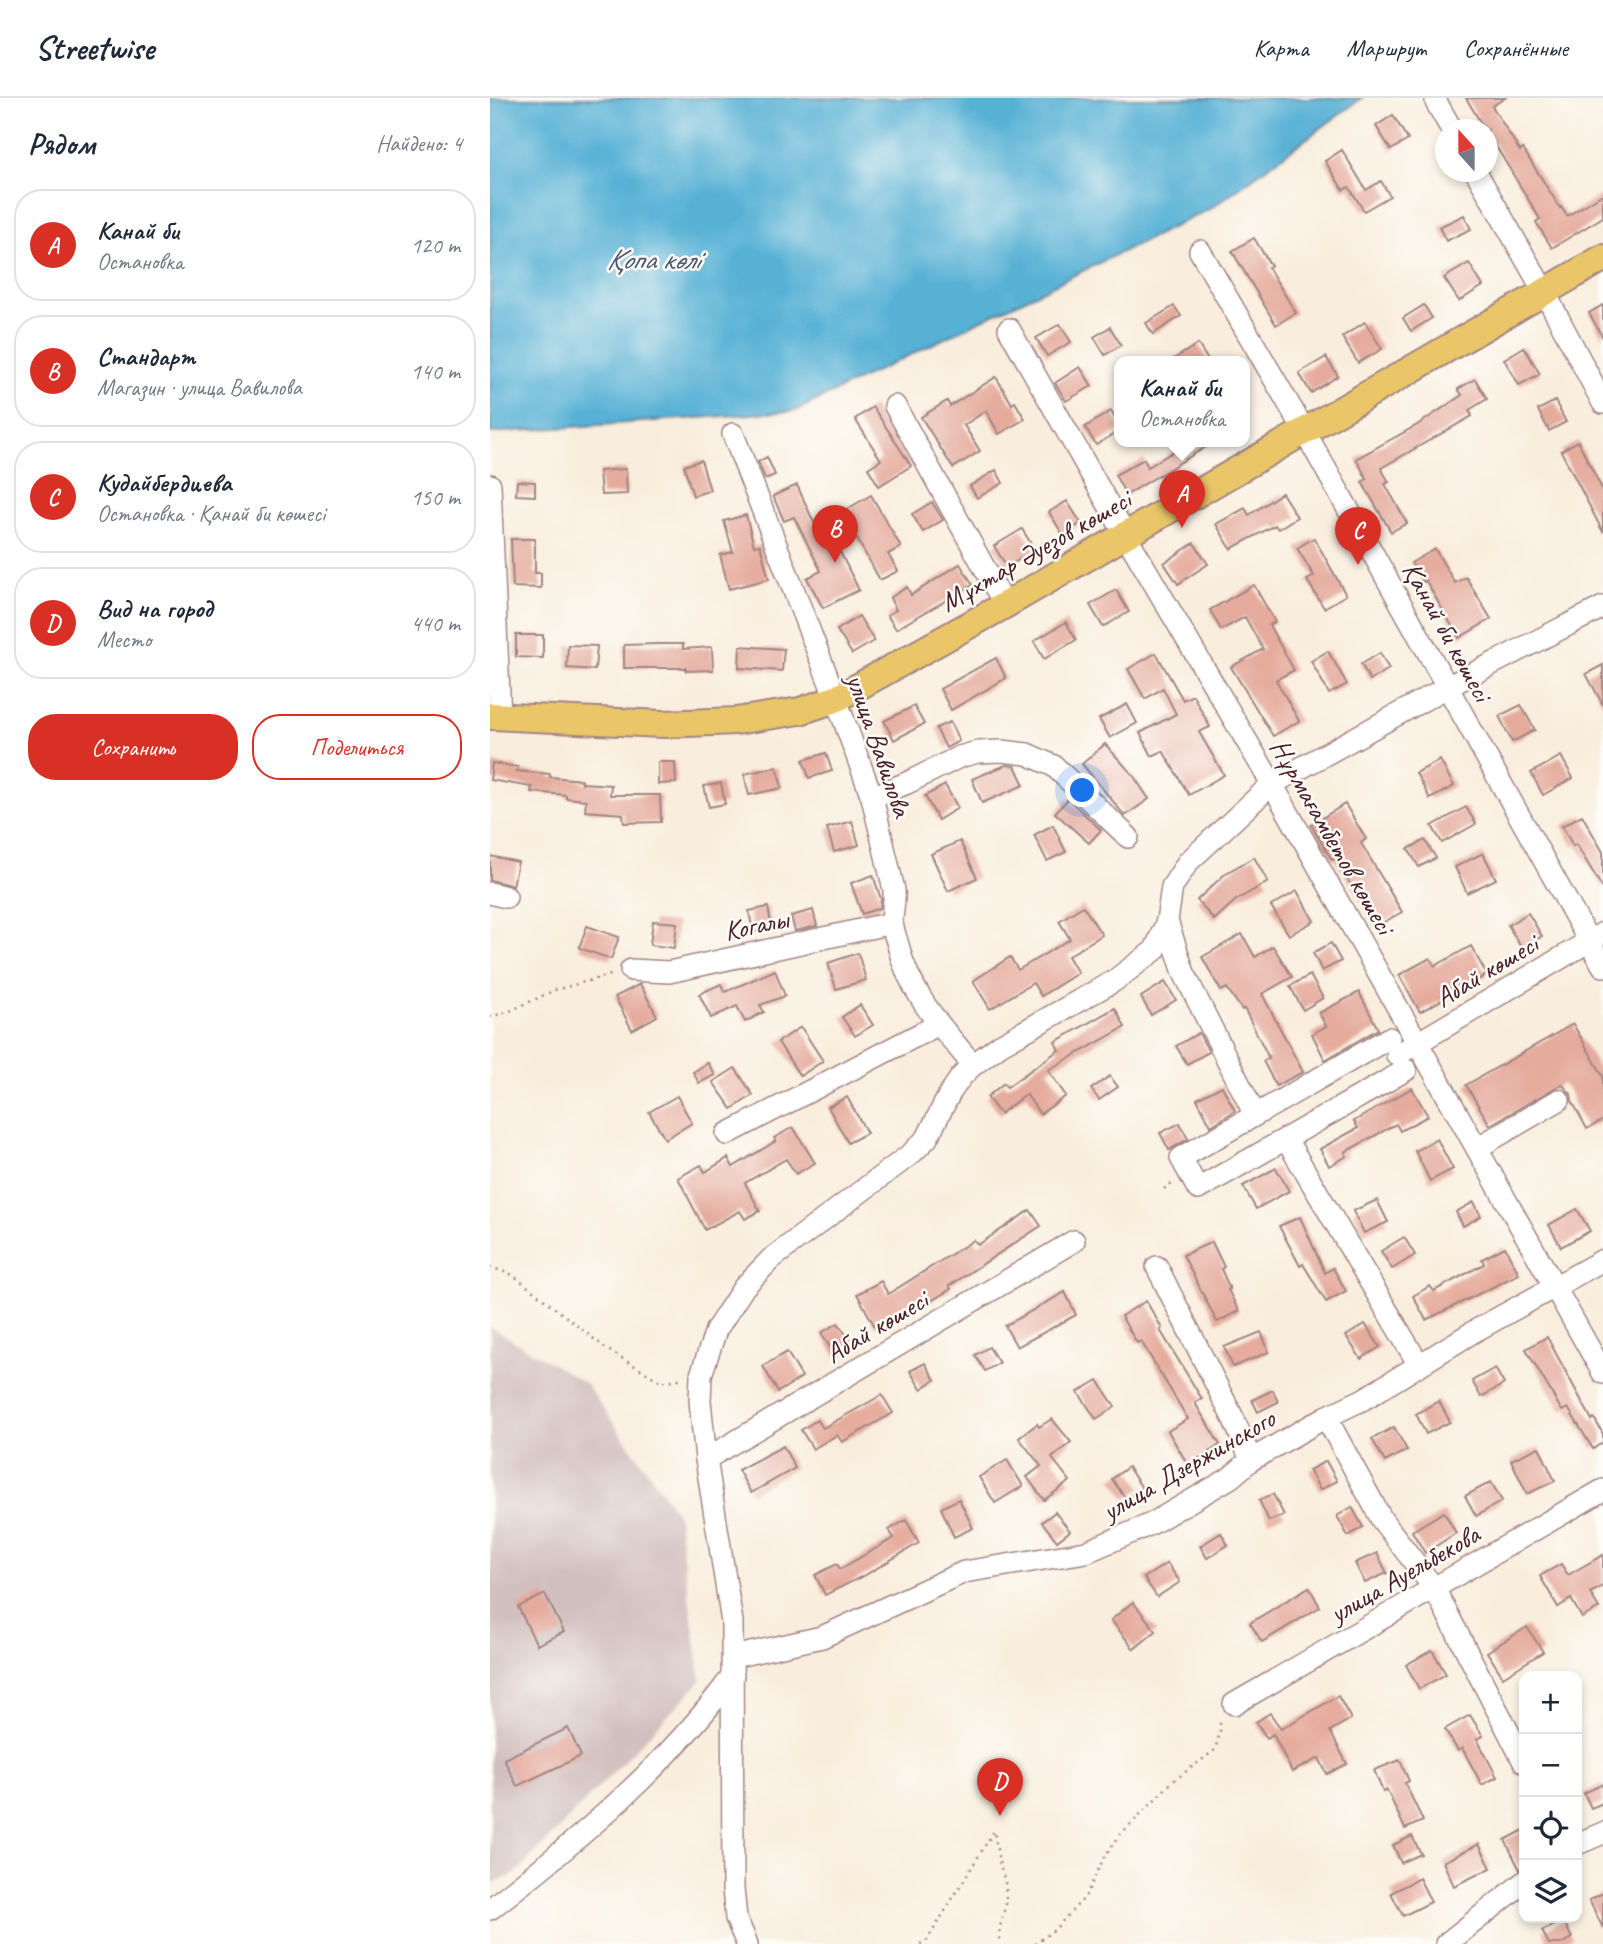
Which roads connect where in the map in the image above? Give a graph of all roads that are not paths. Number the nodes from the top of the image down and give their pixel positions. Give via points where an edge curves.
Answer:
1 (1436, 102) dead end
2 (1446, 119) edge
3 (1482, 182) edge
4 (1200, 251) dead end
5 (1603, 258) edge
6 (1545, 293) junction
7 (1009, 329) dead end
8 (1603, 403) edge
9 (895, 406) dead end
10 (1305, 432) junction
11 (733, 434) dead end
12 (490, 485) edge
13 (1125, 534) junction
14 (1005, 605) junction
15 (1603, 607) edge
16 (1447, 687) junction
17 (836, 699) junction
18 (495, 717) edge
19 (1272, 784) junction
20 (872, 797) junction
21 (1128, 836) dead end
22 (1167, 921) junction
23 (892, 923) junction
24 (1596, 937) edge
25 (1603, 965) edge
26 (631, 970) road end
27 (939, 1024) junction
28 (1417, 1043) junction
29 (1397, 1054) junction
30 (973, 1065) junction
31 (1559, 1100) dead end
32 (1255, 1115) junction
33 (727, 1134) dead end
34 (1286, 1139) junction
35 (1477, 1148) junction
36 (1074, 1241) dead end
37 (1603, 1260) edge
38 (1157, 1267) dead end
39 (1556, 1287) junction
40 (1419, 1365) junction
41 (1603, 1373) edge
42 (1326, 1417) junction
43 (706, 1459) junction
44 (1251, 1460) junction
45 (1603, 1490) edge
46 (1434, 1588) junction
47 (733, 1666) junction
48 (1234, 1704) road end
49 (1519, 1752) edge
50 (1603, 1833) edge
51 (1582, 1842) edge
52 (1519, 1886) edge
53 (490, 1909) edge
54 (747, 1944) edge
55 (1446, 1944) edge

1 - 2 street
3 - 6 street
4 - 10 street, Қанай би көшесі
5 - 6 main road, Мұхтар Әуезов көшесі
6 - 8 street
6 - 10 main road, Мұхтар Әуезов көшесі
7 - 13 street, Нұрмағамбетов көшесі
9 - 14 street
10 - 13 main road, Мұхтар Әуезов көшесі
10 - 16 street, Қанай би көшесі
11 - 17 street, улица Вавилова
12 - 18 street
13 - 14 main road, Мұхтар Әуезов көшесі
13 - 19 street, Нұрмағамбетов көшесі
14 - 17 main road, Мұхтар Әуезов көшесі
15 - 16 street
16 - 19 street
16 - 24 street, Қанай би көшесі
17 - 18 main road, Мұхтар Әуезов көшесі via 800,711 736,721 663,724
17 - 20 street, улица Вавилова
19 - 22 street via 1188,862 1172,887
19 - 28 street, Нұрмағамбетов көшесі
20 - 21 street via 978,752 1027,754 1054,766
20 - 23 street, улица Вавилова via 894,890
22 - 30 street via 1155,950 1114,981
22 - 32 street via 1184,973
23 - 26 street, Когалы via 669,972
23 - 27 street, улица Вавилова via 909,979
24 - 25 street, Қанай би көшесі
24 - 28 street, Абай көшесі
27 - 30 street, улица Вавилова
27 - 33 street
28 - 29 street, Абай көшесі
28 - 35 street, Нұрмағамбетов көшесі
29 - 32 street
29 - 34 street
30 - 43 street via 950,1093 927,1138 911,1154 771,1259 744,1287 716,1330 701,1375 699,1401
31 - 35 street
32 - 34 street via 1181,1158 1198,1189
34 - 40 street
35 - 39 street, Нұрмағамбетов көшесі
36 - 43 street, Абай көшесі
37 - 39 street, улица Дзержинского
38 - 44 street
39 - 40 street, улица Дзержинского
39 - 41 street, Нұрмағамбетов көшесі
40 - 42 street, улица Дзержинского
42 - 44 street, улица Дзержинского
42 - 46 street via 1382,1520
43 - 47 street via 732,1622
44 - 47 street, улица Дзержинского via 1230,1478 1151,1524 1086,1552 964,1572 822,1637
45 - 46 street, улица Ауельбекова
46 - 48 street, улица Ауельбекова
46 - 49 street
47 - 53 street via 710,1707 665,1755
47 - 54 street via 733,1889 736,1918
50 - 51 street
52 - 55 street

